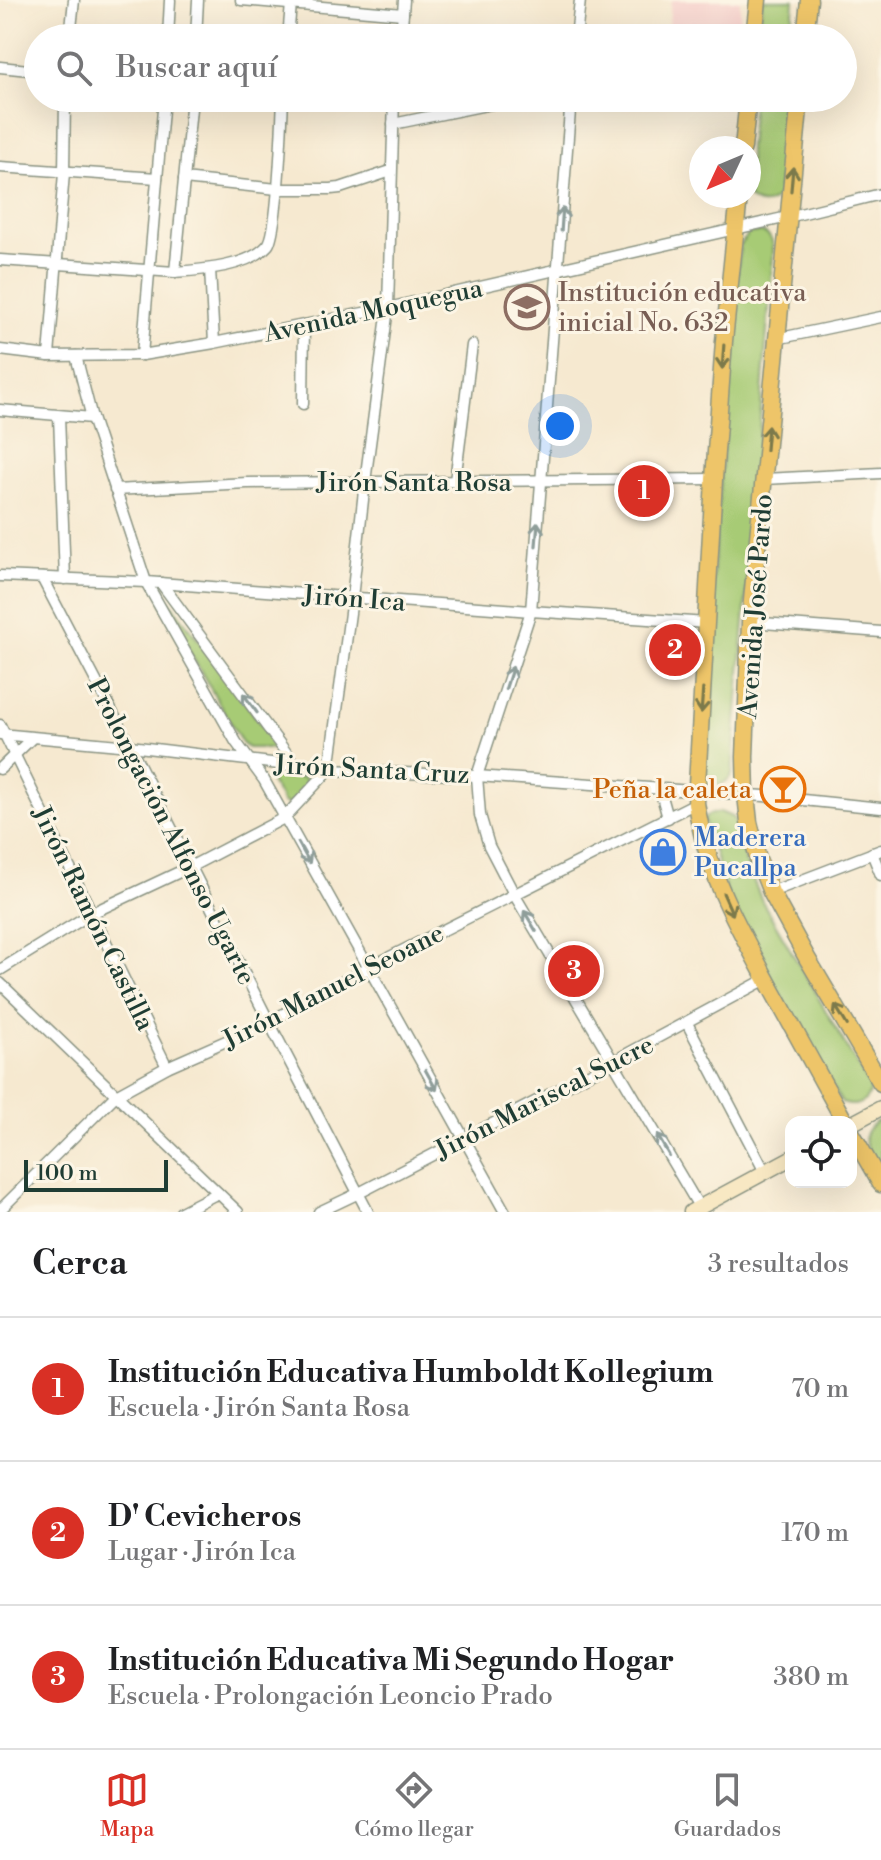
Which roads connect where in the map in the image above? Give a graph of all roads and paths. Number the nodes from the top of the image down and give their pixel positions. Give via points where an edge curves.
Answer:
1 (74, 0) edge
2 (170, 0) edge
3 (198, 0) edge
4 (241, 0) edge
5 (404, 0) edge
6 (580, 0) edge
7 (758, 0) edge
8 (809, 0) edge
9 (291, 4) junction
10 (403, 14) junction
11 (71, 24) edge
12 (169, 24) edge
13 (197, 24) edge
14 (289, 24) edge
15 (402, 24) edge
16 (577, 24) edge
17 (755, 24) edge
18 (806, 24) edge
19 (0, 67) edge
20 (24, 70) edge
21 (65, 112) edge
22 (163, 112) edge
23 (191, 112) edge
24 (282, 112) edge
25 (393, 112) edge
26 (452, 112) edge
27 (570, 112) edge
28 (747, 112) edge
29 (799, 112) edge
30 (393, 124) junction
31 (744, 136) edge
32 (0, 167) edge
33 (391, 171) junction
34 (64, 173) junction
35 (157, 178) junction
36 (184, 179) junction
37 (277, 189) junction
38 (881, 194) edge
39 (738, 208) edge
40 (788, 217) junction
41 (735, 229) junction
42 (0, 260) edge
43 (58, 264) junction
44 (210, 269) junction
45 (558, 269) junction
46 (150, 271) junction
47 (175, 272) junction
48 (388, 308) junction
49 (881, 317) edge
50 (304, 325) junction
51 (776, 339) junction
52 (214, 343) junction
53 (472, 345) dead end
54 (0, 350) edge
55 (142, 355) junction
56 (49, 356) junction
57 (76, 356) junction
58 (303, 404) dead end
59 (0, 410) edge
60 (59, 416) junction
61 (92, 418) junction
62 (881, 473) edge
63 (714, 479) junction
64 (764, 479) junction
65 (455, 481) junction
66 (541, 481) junction
67 (365, 482) junction
68 (115, 490) junction
69 (0, 576) edge
70 (42, 578) junction
71 (65, 579) junction
72 (146, 582) junction
73 (161, 583) junction
74 (352, 598) junction
75 (531, 611) junction
76 (750, 622) junction
77 (707, 623) junction
78 (881, 632) edge
79 (2, 731) edge
80 (32, 738) junction
81 (130, 746) junction
82 (14, 756) junction
83 (250, 762) junction
84 (296, 766) junction
85 (0, 769) edge
86 (329, 770) junction
87 (477, 776) junction
88 (660, 789) junction
89 (746, 795) junction
90 (696, 798) junction
91 (881, 808) edge
92 (284, 818) junction
93 (668, 818) junction
94 (876, 851) edge
95 (190, 867) junction
96 (881, 875) edge
97 (771, 892) junction
98 (514, 894) junction
99 (92, 913) junction
100 (368, 968) junction
101 (0, 970) edge
102 (766, 979) junction
103 (0, 983) edge
104 (269, 1022) junction
105 (687, 1023) junction
106 (614, 1061) junction
107 (167, 1067) junction
108 (881, 1083) edge
109 (116, 1095) junction
110 (881, 1108) edge
111 (842, 1116) edge
112 (857, 1121) edge
113 (463, 1138) junction
114 (857, 1142) edge
115 (785, 1161) edge
116 (765, 1172) junction
117 (881, 1184) edge
118 (218, 1193) junction
119 (359, 1193) junction
120 (0, 1210) edge
121 (698, 1210) edge
122 (181, 1212) edge
123 (238, 1212) edge
124 (319, 1212) edge
125 (368, 1212) edge
126 (505, 1212) edge

1 - 11 street
2 - 12 street
3 - 13 street
4 - 9 street
5 - 10 street
6 - 16 street
7 - 17 main road
8 - 18 main road
9 - 10 street
9 - 14 street
10 - 15 street
19 - 20 street
21 - 34 street
22 - 35 street
23 - 36 street
24 - 37 street
25 - 30 street
26 - 30 street
45 -> 27 street
28 - 31 main road
40 -> 29 main road, Avenida José Pardo
30 - 33 street
32 - 34 street
33 - 37 street via 340,188
33 - 48 street
34 - 35 street
34 - 43 street
35 - 46 street
36 - 37 street
36 - 47 street
37 - 44 street via 271,241 243,260
38 - 40 street, Avenida Moquegua
39 - 41 main road, Avenida José Pardo
40 - 41 street, Avenida Moquegua
40 - 51 main road, Avenida José Pardo
41 - 45 street, Avenida Moquegua
41 -> 63 main road, Avenida José Pardo
42 - 43 street
43 - 46 street
43 - 56 street
44 - 47 street
44 - 52 street
45 - 48 street, Avenida Moquegua
45 - 66 street
46 - 47 street
46 - 55 street
48 - 50 street, Avenida Moquegua
48 - 67 street
49 - 51 street
50 - 52 street, Avenida Moquegua
50 - 58 street
64 -> 51 main road, Avenida José Pardo
52 - 55 street, Avenida Moquegua
53 - 65 street
54 - 56 street, Avenida Moquegua
55 - 57 street, Avenida Moquegua
56 - 57 street, Avenida Moquegua
57 - 61 street
59 - 60 street
60 - 61 street
60 - 71 street
61 - 68 street
62 - 64 street
63 - 66 street, Jirón Santa Rosa
63 - 77 main road, Avenida José Pardo
64 - 76 main road, Avenida José Pardo
65 - 66 street, Jirón Santa Rosa
65 - 67 street, Jirón Santa Rosa
75 -> 66 street
67 - 68 street, Jirón Santa Rosa
67 - 74 street
68 - 72 street
69 - 70 street, Jirón Ica
70 - 71 street, Jirón Ica
70 - 81 street, Prolongación Alfonso Ugarte
71 - 72 street, Jirón Ica
72 - 73 street, Jirón Ica
72 - 83 street
73 - 74 street, Jirón Ica
84 -> 73 street
74 - 75 street, Jirón Ica
74 - 86 street
75 - 77 street, Jirón Ica
87 -> 75 street
76 - 78 street
76 - 89 main road, Avenida José Pardo
77 -> 90 main road, Avenida José Pardo
79 - 80 street, Jirón Santa Cruz
79 - 82 street, Jirón Ramón Castilla
80 - 81 street, Jirón Santa Cruz
80 - 82 street
81 - 83 street, Jirón Santa Cruz
81 - 95 street, Prolongación Alfonso Ugarte
82 - 85 street
82 - 99 street, Jirón Ramón Castilla
83 - 84 street, Jirón Santa Cruz
83 - 92 street
84 - 86 street, Jirón Santa Cruz
86 - 87 street, Jirón Santa Cruz
86 - 92 street
87 - 88 street, Jirón Santa Cruz
87 - 98 street via 489,846
88 - 90 street, Jirón Santa Cruz
88 - 93 street
89 - 90 street, Jirón Santa Cruz
89 - 91 street, Jirón Santa Cruz
89 - 97 main road, Avenida José Pardo via 758,859
90 - 93 street, Jirón Manuel Seoane
90 -> 102 main road, Avenida José Pardo via 712,870
92 - 95 street
92 -> 100 street
93 - 98 street, Jirón Manuel Seoane
94 - 96 street
94 - 97 street
95 - 99 street
95 - 104 street, Prolongación Alfonso Ugarte
108 -> 97 main road, Avenida José Pardo
98 - 100 street, Jirón Manuel Seoane
106 -> 98 street
99 - 101 street
99 - 107 street, Jirón Ramón Castilla
100 - 104 street, Jirón Manuel Seoane
100 -> 113 street
102 - 105 street, Jirón Mariscal Sucre
102 - 111 main road, Avenida José Pardo
103 - 109 street
104 - 107 street, Jirón Manuel Seoane
104 - 119 street, Prolongación Alfonso Ugarte
105 - 106 street, Jirón Mariscal Sucre
105 - 116 street
106 - 113 street, Jirón Mariscal Sucre
121 -> 106 street
107 - 109 street, Jirón Manuel Seoane
109 - 118 street
109 - 120 street, Jirón Manuel Seoane
110 - 112 main road
113 - 119 street, Jirón Mariscal Sucre
113 - 126 street
114 - 117 main road
115 - 116 main road
116 - 121 main road
118 - 122 street
118 - 123 street
119 - 124 street, Jirón Mariscal Sucre
119 - 125 street, Prolongación Alfonso Ugarte

